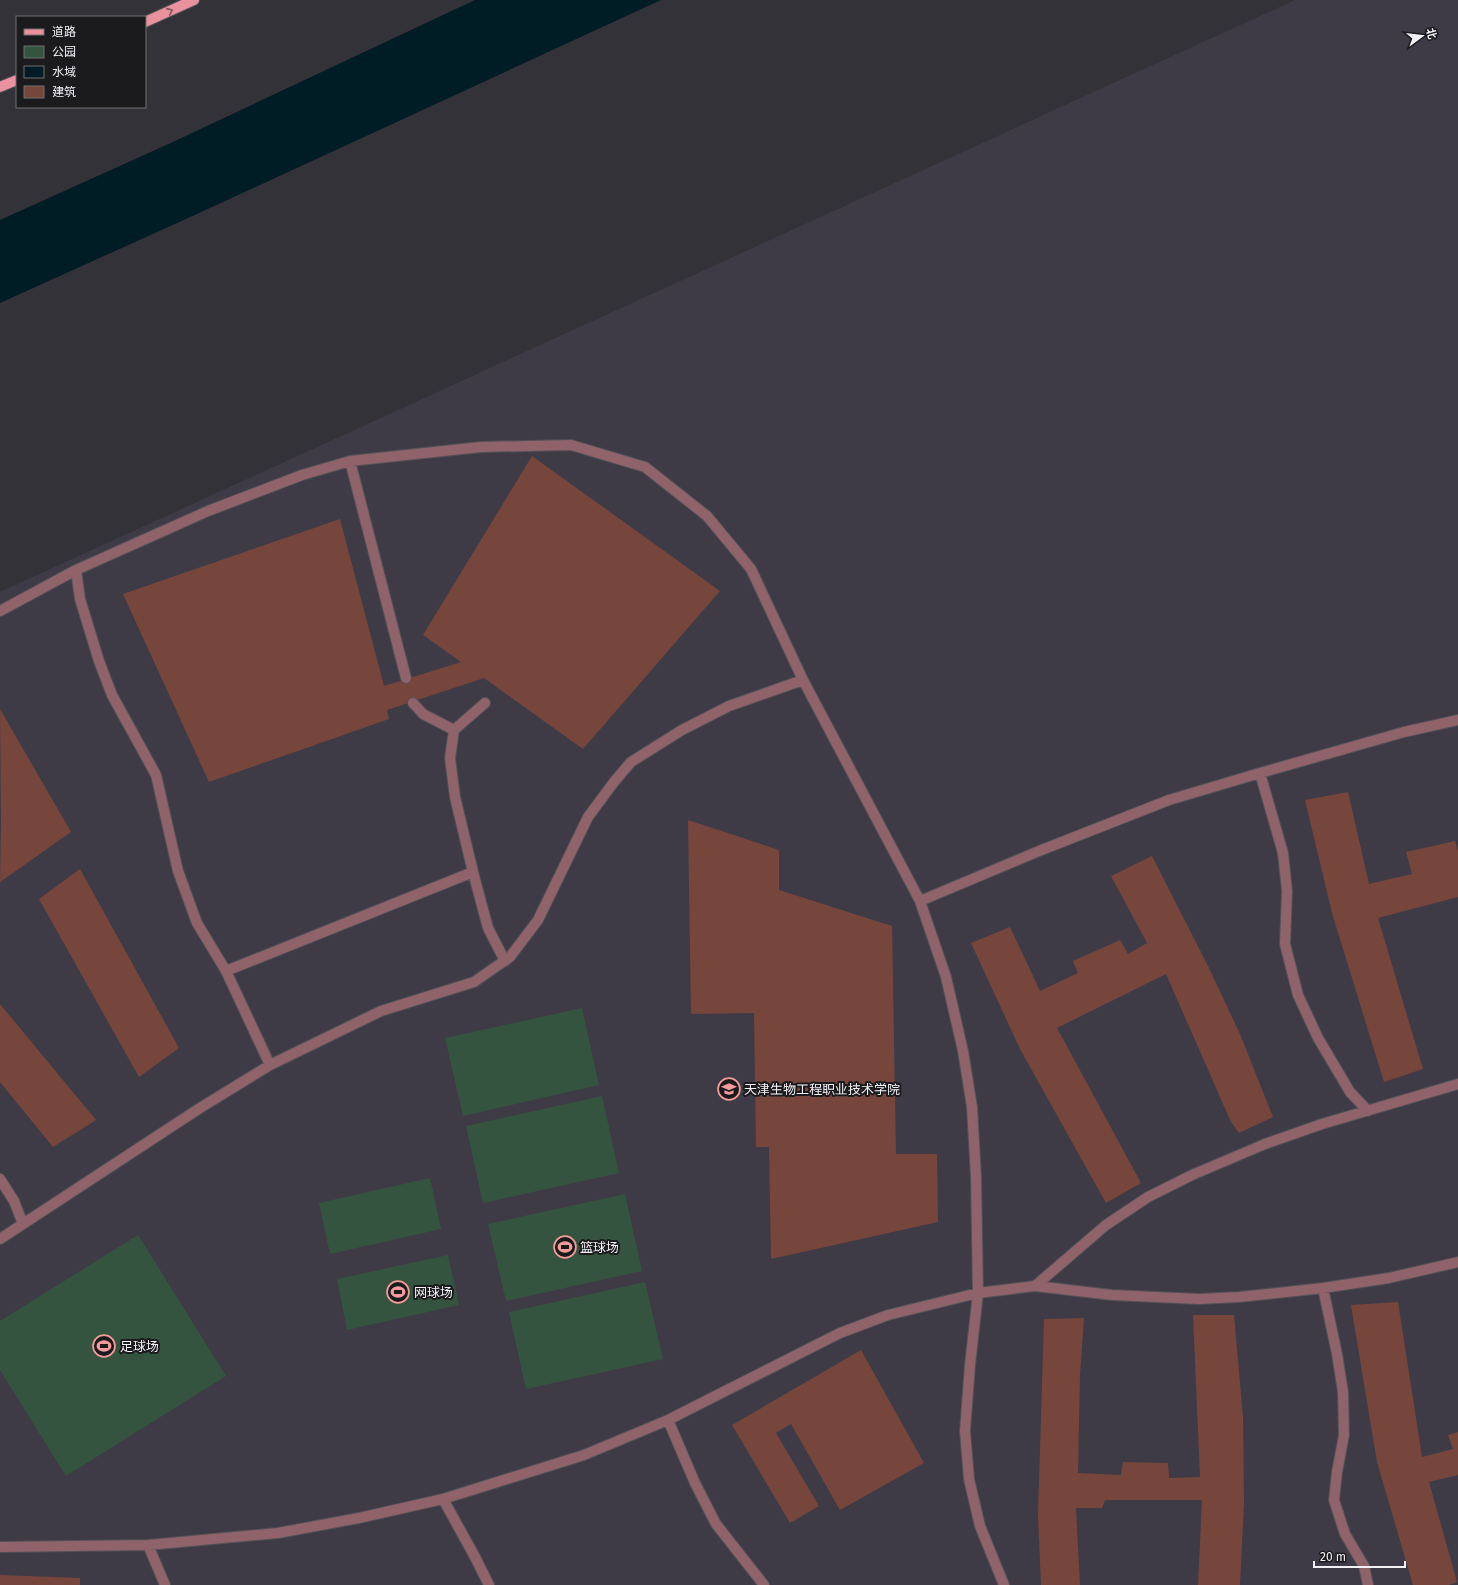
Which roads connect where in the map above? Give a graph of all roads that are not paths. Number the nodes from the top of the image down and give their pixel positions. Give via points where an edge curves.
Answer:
1 (194, 0) edge
2 (146, 22) edge
3 (16, 80) edge
4 (0, 87) edge
5 (350, 461) junction
6 (76, 570) junction
7 (0, 611) edge
8 (406, 678) dead end
9 (803, 680) junction
10 (413, 703) dead end
11 (485, 703) dead end
12 (1458, 720) edge
13 (454, 730) junction
14 (1260, 773) junction
15 (473, 872) junction
16 (920, 901) junction
17 (505, 961) junction
18 (226, 971) junction
19 (270, 1065) junction
20 (1458, 1084) edge
21 (1368, 1111) junction
22 (0, 1179) edge
23 (23, 1224) junction
24 (0, 1239) edge
25 (1458, 1262) edge
26 (1035, 1286) junction
27 (1323, 1288) junction
28 (978, 1293) junction
29 (668, 1420) junction
30 (443, 1499) junction
31 (148, 1545) junction
32 (0, 1547) edge
33 (165, 1585) edge
34 (488, 1585) edge
35 (764, 1585) edge
36 (1004, 1585) edge
37 (1368, 1585) edge

2 -> 1 main road
3 - 4 main road
5 - 6 lane via 302,475 208,511
5 - 8 lane
5 - 9 lane via 481,447 571,445 645,466 707,516 751,569
6 - 7 lane
6 - 18 lane via 80,599 112,695 156,775 178,871 197,923
9 - 16 lane
9 - 17 lane via 729,706 682,730 631,762 588,817 538,920
10 - 13 lane via 423,714
11 - 13 lane
12 - 14 lane via 1404,732
13 - 15 lane via 450,758 455,798
14 - 16 lane via 1169,800
14 - 21 lane via 1283,853 1287,891 1286,944 1298,995 1318,1038 1350,1092
15 - 17 lane via 488,928
15 - 18 lane
16 - 28 lane via 946,977 963,1051 972,1107
17 - 19 lane via 474,982 381,1011
18 - 19 lane
19 - 23 lane via 193,1112
20 - 21 lane
21 - 26 lane via 1265,1144 1148,1197 1106,1224
22 - 23 lane via 14,1201
23 - 24 lane
25 - 27 lane via 1389,1278
26 - 27 lane via 1112,1295 1199,1299
26 - 28 lane
27 - 37 lane via 1343,1392 1344,1435 1334,1500 1345,1534 1364,1566
28 - 29 lane via 888,1315 840,1332
28 - 36 lane via 965,1431 969,1479 980,1526
29 - 30 lane via 584,1455
29 - 35 lane via 694,1483 716,1524
30 - 31 lane via 278,1533
30 - 34 lane
31 - 32 lane
31 - 33 lane

